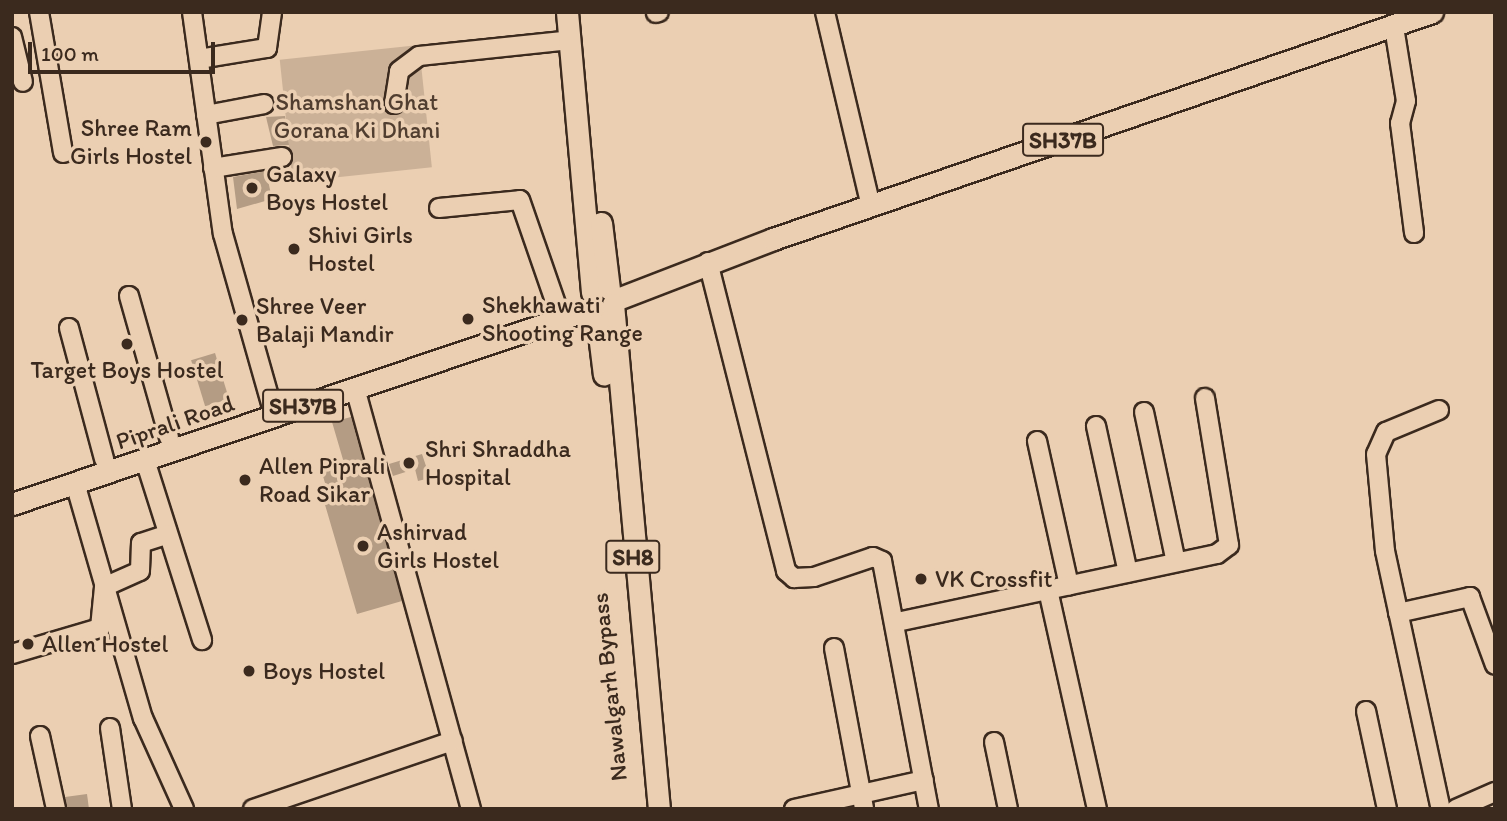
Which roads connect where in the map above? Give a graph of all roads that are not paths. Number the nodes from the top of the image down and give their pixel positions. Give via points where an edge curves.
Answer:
1 (39, 12) edge
2 (192, 12) edge
3 (272, 12) edge
4 (567, 12) edge
5 (581, 12) edge
6 (825, 12) edge
7 (1432, 12) edge
8 (1405, 20) edge
9 (12, 37) edge
10 (570, 40) junction
11 (199, 59) junction
12 (23, 82) dead end
13 (264, 104) dead end
14 (394, 104) dead end
15 (206, 115) junction
16 (63, 153) dead end
17 (282, 156) dead end
18 (588, 159) junction
19 (213, 167) junction
20 (871, 206) junction
21 (439, 208) dead end
22 (1414, 233) dead end
23 (701, 265) junction
24 (128, 296) dead end
25 (602, 299) junction
26 (557, 307) junction
27 (69, 328) dead end
28 (355, 388) junction
29 (1205, 398) dead end
30 (271, 404) junction
31 (614, 409) junction
32 (1439, 410) dead end
33 (1144, 412) dead end
34 (1096, 426) dead end
35 (169, 437) junction
36 (1037, 441) dead end
37 (104, 459) junction
38 (145, 460) junction
39 (75, 483) junction
40 (12, 490) edge
41 (12, 504) edge
42 (168, 534) junction
43 (1176, 562) junction
44 (1128, 573) junction
45 (1069, 585) junction
46 (104, 587) junction
47 (1048, 590) junction
48 (1398, 613) junction
49 (897, 622) junction
50 (202, 640) dead end
51 (834, 648) dead end
52 (12, 654) edge
53 (1495, 665) edge
54 (1366, 712) dead end
55 (110, 728) dead end
56 (40, 736) dead end
57 (453, 741) junction
58 (994, 742) dead end
59 (925, 780) junction
60 (1495, 792) edge
61 (863, 801) edge
62 (56, 809) edge
63 (122, 809) edge
64 (184, 809) edge
65 (253, 809) edge
66 (471, 809) edge
67 (647, 809) edge
68 (659, 809) edge
69 (794, 809) edge
70 (929, 809) edge
71 (1008, 809) edge
72 (1097, 809) edge
73 (1387, 809) edge
74 (1441, 809) edge
75 (1456, 809) edge

1 - 16 street
2 - 11 street
3 - 11 street via 267,48
4 - 10 main road, SH8
5 - 18 main road, SH8
6 - 20 street
7 - 8 main road, SH37B
8 - 20 main road, SH37B
8 - 22 street via 1406,101 1399,123
9 - 12 street
10 - 14 street via 419,56 399,71
10 - 18 main road, SH8
11 - 15 street
13 - 15 street
15 - 19 street
17 - 19 street
18 - 25 main road, SH8
19 - 30 street via 223,234
20 - 23 main road, SH37B
21 - 26 street via 520,200
23 - 25 main road, SH37B
23 - 49 street via 786,571 794,578 814,578 878,558
24 - 35 street
25 - 26 main road
25 - 28 main road, Piprali Road / SH37B
25 - 31 main road, Nawalgarh Bypass / SH8
26 - 30 main road
27 - 37 street
28 - 38 main road, Piprali Road / SH37B
28 - 57 street
29 - 43 street via 1231,540 1217,554
30 - 35 main road
31 - 67 main road, Nawalgarh Bypass / SH8
31 - 68 main road, Nawalgarh Bypass / SH8
32 - 48 street via 1386,432 1376,446 1385,551
33 - 43 street
34 - 44 street
35 - 37 main road
36 - 45 street
37 - 40 main road
38 - 39 main road, Piprali Road / SH37B
38 - 42 street
39 - 41 main road, Piprali Road / SH37B
39 - 46 street
42 - 46 street via 141,543 140,571
42 - 50 street
43 - 44 street
44 - 45 street
45 - 47 street
46 - 52 street via 100,628
46 - 64 street via 143,718
47 - 49 street
47 - 72 street
48 - 53 street via 1469,597
48 - 74 street
49 - 59 street
51 - 61 street
54 - 73 street
55 - 63 street
56 - 62 street
57 - 65 street
57 - 66 street
58 - 71 street
59 - 61 street
59 - 70 street
60 - 75 street
61 - 69 street

